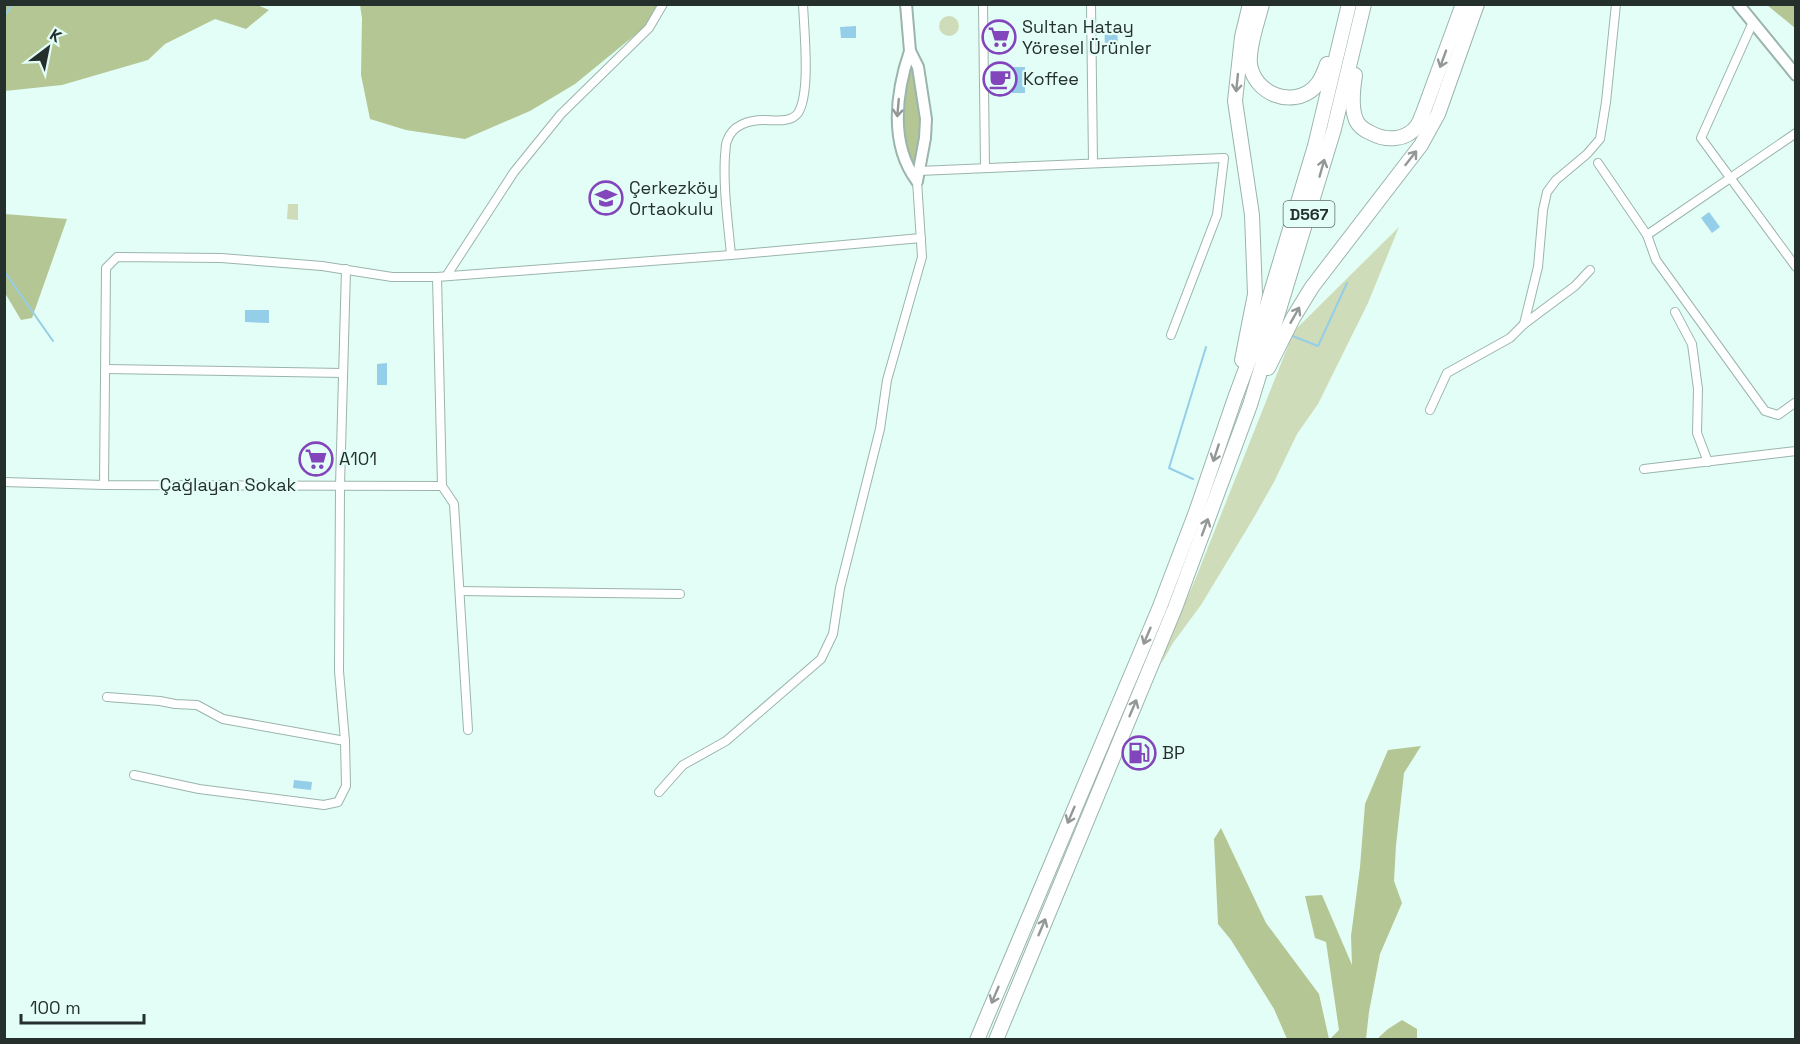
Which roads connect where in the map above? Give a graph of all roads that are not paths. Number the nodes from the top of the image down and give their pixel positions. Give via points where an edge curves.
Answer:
1 (663, 4) edge
2 (803, 4) edge
3 (906, 4) edge
4 (983, 4) edge
5 (1090, 4) edge
6 (1250, 4) edge
7 (1262, 4) edge
8 (1364, 4) edge
9 (1463, 4) edge
10 (1478, 4) edge
11 (1616, 4) edge
12 (1738, 4) edge
13 (1347, 11) edge
14 (1361, 21) junction
15 (1753, 22) junction
16 (910, 51) junction
17 (1796, 75) edge
18 (1796, 133) edge
19 (1093, 163) junction
20 (1598, 163) dead end
21 (985, 167) junction
22 (918, 176) junction
23 (1731, 179) junction
24 (1647, 235) junction
25 (921, 238) junction
26 (731, 255) junction
27 (555, 267) junction
28 (1796, 267) edge
29 (346, 269) junction
30 (1590, 270) dead end
31 (447, 275) junction
32 (437, 276) junction
33 (555, 278) dead end
34 (1675, 312) dead end
35 (1524, 324) junction
36 (1171, 335) dead end
37 (106, 369) junction
38 (343, 373) junction
39 (1235, 398) junction
40 (1796, 402) edge
41 (1250, 405) junction
42 (1430, 410) dead end
43 (1796, 451) edge
44 (1708, 462) junction
45 (1644, 470) dead end
46 (4, 482) edge
47 (104, 485) junction
48 (340, 486) junction
49 (442, 486) junction
50 (459, 591) junction
51 (680, 594) dead end
52 (108, 697) dead end
53 (468, 730) dead end
54 (345, 741) junction
55 (134, 775) dead end
56 (659, 792) dead end
57 (976, 1040) edge
58 (996, 1040) edge

1 - 31 street via 649,28 561,114 514,172
2 - 26 street via 805,82 804,99 797,115 792,119 744,123 726,141 724,170
3 - 16 street
4 - 21 street
5 - 19 street
6 -> 39 highway via 1235,101 1252,215 1255,294
7 - 13 highway via 1250,62 1260,85 1280,97 1296,97 1312,90 1321,80
8 - 14 highway, D567
9 -> 14 highway via 1417,127 1390,140 1363,129 1355,118 1353,91
41 -> 10 highway via 1312,287 1421,145 1438,114
11 - 35 street via 1600,139 1546,192 1538,267
12 - 15 street
13 - 39 highway, D567 via 1311,157 1257,339
41 -> 14 highway, D567 via 1318,183
15 - 17 street
15 - 23 street via 1701,138
16 - 22 street via 918,67 926,119
16 -> 22 street via 900,87 897,127 911,173
18 - 23 street
19 - 21 street
19 - 36 street via 1224,158 1217,215
20 - 24 street
21 - 22 street
22 - 25 street
23 - 24 street
23 - 28 street
24 - 40 street via 1656,260 1765,411 1778,415
25 - 26 street
25 - 56 street via 922,257 886,380 880,429 840,588 833,634 821,659 726,741 683,765
26 - 27 street
27 - 31 street
27 - 33 street
29 - 32 street via 392,277
29 - 37 street via 221,258 117,257 106,268
29 - 38 street
30 - 35 street
31 - 32 street
32 - 49 street
34 - 44 street via 1692,344 1698,389 1697,433
35 - 42 street via 1510,338 1447,373
37 - 38 street
37 - 47 street
38 - 48 street
39 -> 57 highway, D567 via 1159,609
58 -> 41 highway, D567 via 1175,608
43 - 44 street
44 - 45 street
46 - 47 street, Çağlayan Sokak
47 - 48 street, Çağlayan Sokak
48 - 49 street, Çağlayan Sokak
48 - 54 street via 339,671
49 - 50 street via 454,504
50 - 51 street
50 - 53 street
52 - 54 street via 197,705 223,719
54 - 55 street via 346,786 338,802 324,805 200,789

